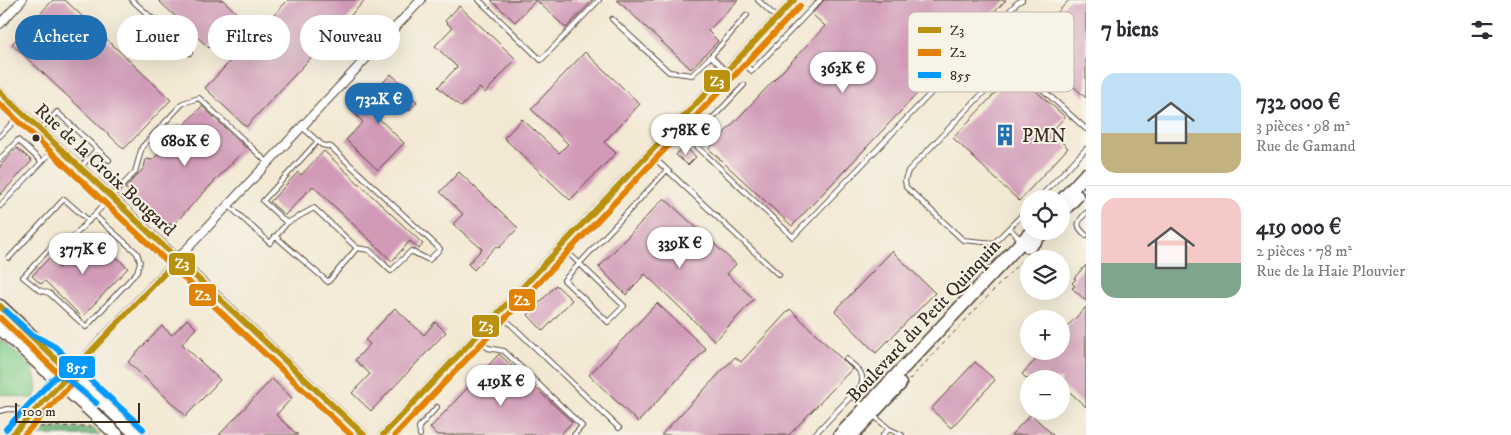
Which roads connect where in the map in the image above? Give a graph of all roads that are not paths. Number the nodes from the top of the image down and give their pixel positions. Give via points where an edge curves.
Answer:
1 (22, 0) edge
2 (132, 0) edge
3 (421, 0) edge
4 (479, 0) edge
5 (599, 0) edge
6 (758, 0) edge
7 (767, 0) edge
8 (794, 0) edge
9 (820, 0) edge
10 (1022, 0) edge
11 (763, 4) junction
12 (1008, 12) edge
13 (148, 15) edge
14 (747, 15) dead end
15 (777, 18) junction
16 (612, 19) dead end
17 (0, 23) edge
18 (711, 56) junction
19 (738, 59) junction
20 (726, 71) junction
21 (744, 85) dead end
22 (0, 92) edge
23 (932, 92) edge
24 (984, 92) edge
25 (1045, 92) edge
26 (687, 112) junction
27 (22, 113) junction
28 (302, 127) junction
29 (704, 127) junction
30 (1086, 129) edge
31 (40, 130) junction
32 (0, 136) edge
33 (318, 141) junction
34 (57, 146) junction
35 (97, 149) junction
36 (1086, 149) edge
37 (649, 152) junction
38 (0, 159) edge
39 (108, 160) dead end
40 (42, 162) junction
41 (268, 163) junction
42 (80, 168) junction
43 (668, 170) junction
44 (1086, 174) edge
45 (1086, 187) edge
46 (1047, 190) edge
47 (1070, 191) edge
48 (111, 197) junction
49 (1070, 204) edge
50 (228, 205) junction
51 (0, 206) edge
52 (1086, 213) edge
53 (94, 215) junction
54 (1020, 217) edge
55 (89, 220) junction
56 (287, 223) junction
57 (1009, 228) junction
58 (1086, 235) edge
59 (275, 236) junction
60 (1029, 240) edge
61 (1034, 240) edge
62 (561, 246) junction
63 (1027, 247) junction
64 (357, 248) junction
65 (9, 258) dead end
66 (178, 258) junction
67 (580, 263) junction
68 (779, 275) dead end
69 (0, 306) edge
70 (499, 313) junction
71 (0, 318) edge
72 (0, 328) edge
73 (476, 338) junction
74 (49, 352) junction
75 (846, 359) dead end
76 (70, 373) junction
77 (60, 384) junction
78 (853, 396) junction
79 (437, 407) dead end
80 (36, 410) junction
81 (0, 411) edge
82 (869, 411) junction
83 (619, 428) dead end
84 (888, 429) junction
85 (12, 435) edge
86 (117, 435) edge
87 (137, 435) edge
88 (364, 435) edge
89 (383, 435) edge
90 (420, 435) edge
91 (574, 435) edge
92 (814, 435) edge
93 (840, 435) edge
94 (852, 435) edge
95 (883, 435) edge
96 (902, 435) edge

1 - 17 street
2 - 13 lane
3 - 28 street
4 - 5 lane via 541,60
6 - 11 lane
7 - 11 lane
8 - 15 street
9 - 19 lane via 752,71
10 - 12 lane
11 - 15 lane
14 - 18 lane
15 - 19 street
16 - 18 lane via 669,72 692,75
18 - 20 lane
19 - 20 street
20 - 26 street
21 - 29 lane
22 - 27 street, Rue de la Croix Bougard
23 - 29 lane via 793,237 691,141
24 - 57 lane via 908,171 906,187 963,240 994,243
25 - 30 lane
26 - 29 lane
26 - 37 street
27 - 31 street, Rue de la Croix Bougard
27 - 32 lane
28 - 33 lane
28 - 41 street
31 - 34 street, Rue de la Croix Bougard
31 - 35 lane via 57,112
33 - 56 lane via 263,201
33 - 64 lane via 331,147 440,249 429,260 411,251 391,271 370,250
34 - 40 lane
34 - 42 street, Rue de la Croix Bougard
35 - 39 lane
35 - 42 lane
36 - 46 lane
37 - 43 lane
37 - 62 street
38 - 40 lane via 18,140
40 - 51 lane
41 - 48 lane via 199,98 183,103 142,147 135,172
41 - 50 street
42 - 48 street, Rue de la Croix Bougard
43 - 67 lane
43 - 68 lane
44 - 47 main road
45 - 49 main road
48 - 53 lane
48 - 66 street, Rue de la Croix Bougard
50 - 59 lane via 270,242
50 - 66 street
52 - 58 lane via 1078,225
53 - 55 lane
53 - 55 lane via 137,253 140,262 138,272 86,327 49,293 38,290 23,277 51,247 73,237
54 - 57 lane
55 - 65 lane via 64,199
56 - 59 lane
56 - 64 lane via 314,208
57 - 63 lane
59 - 64 lane via 328,282
60 - 63 main road, Boulevard du Petit Quinquin
61 - 63 main road, Boulevard du Petit Quinquin
62 - 67 lane
62 - 70 street
63 - 82 main road, Boulevard du Petit Quinquin
66 - 76 street
66 - 88 street, Rue de la Croix Bougard
67 - 67 lane via 564,280 608,322 624,306
69 - 74 main road
70 - 73 street
70 - 83 lane
71 - 74 main road via 26,341
72 - 77 main road
73 - 89 street
73 - 91 lane via 488,348 504,352 582,426
74 - 76 main road
75 - 78 lane via 862,374 861,386
76 - 77 street
76 - 87 main road
77 - 80 street
77 - 86 main road
78 - 82 lane
78 - 92 lane
79 - 90 lane via 419,427
80 - 81 lane
80 - 85 street
82 - 84 lane
82 - 93 main road, Boulevard du Petit Quinquin
82 - 94 main road, Boulevard du Petit Quinquin
84 - 95 lane
84 - 96 lane

